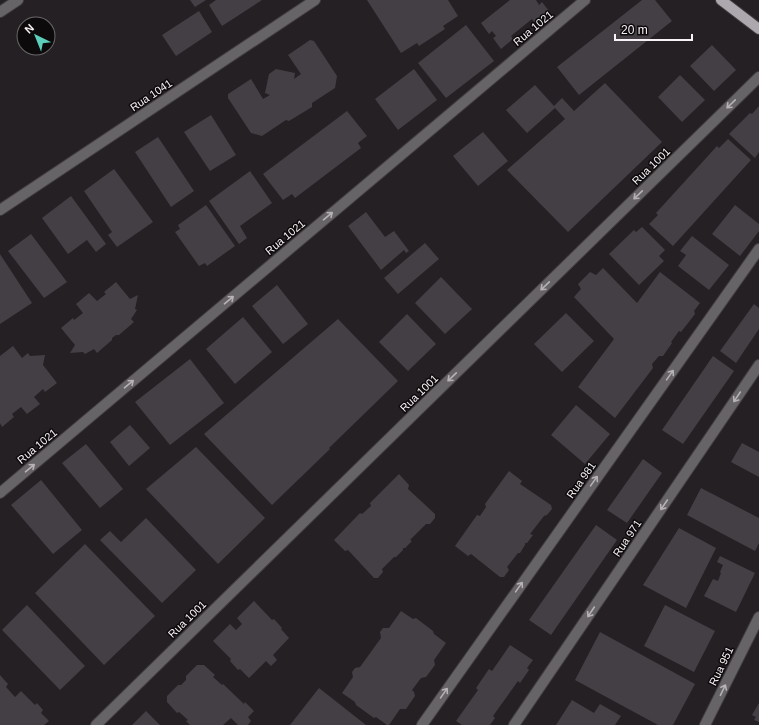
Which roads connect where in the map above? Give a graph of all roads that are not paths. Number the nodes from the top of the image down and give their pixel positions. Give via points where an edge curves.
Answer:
1 (18, 0) edge
2 (315, 0) edge
3 (585, 0) edge
4 (721, 0) edge
5 (0, 12) edge
6 (759, 29) edge
7 (759, 77) edge
8 (0, 210) edge
9 (759, 249) edge
10 (759, 365) edge
11 (0, 493) edge
12 (759, 617) edge
13 (755, 634) edge
14 (96, 725) edge
15 (422, 725) edge
16 (514, 725) edge
17 (705, 725) edge

1 - 5 street
2 - 8 street, Rua 1041
11 -> 3 street, Rua 1021
4 - 6 main road
7 -> 14 street, Rua 1001
15 -> 9 street, Rua 981
10 -> 16 street, Rua 971
12 - 13 street, Rua 951
17 -> 13 street, Rua 951

